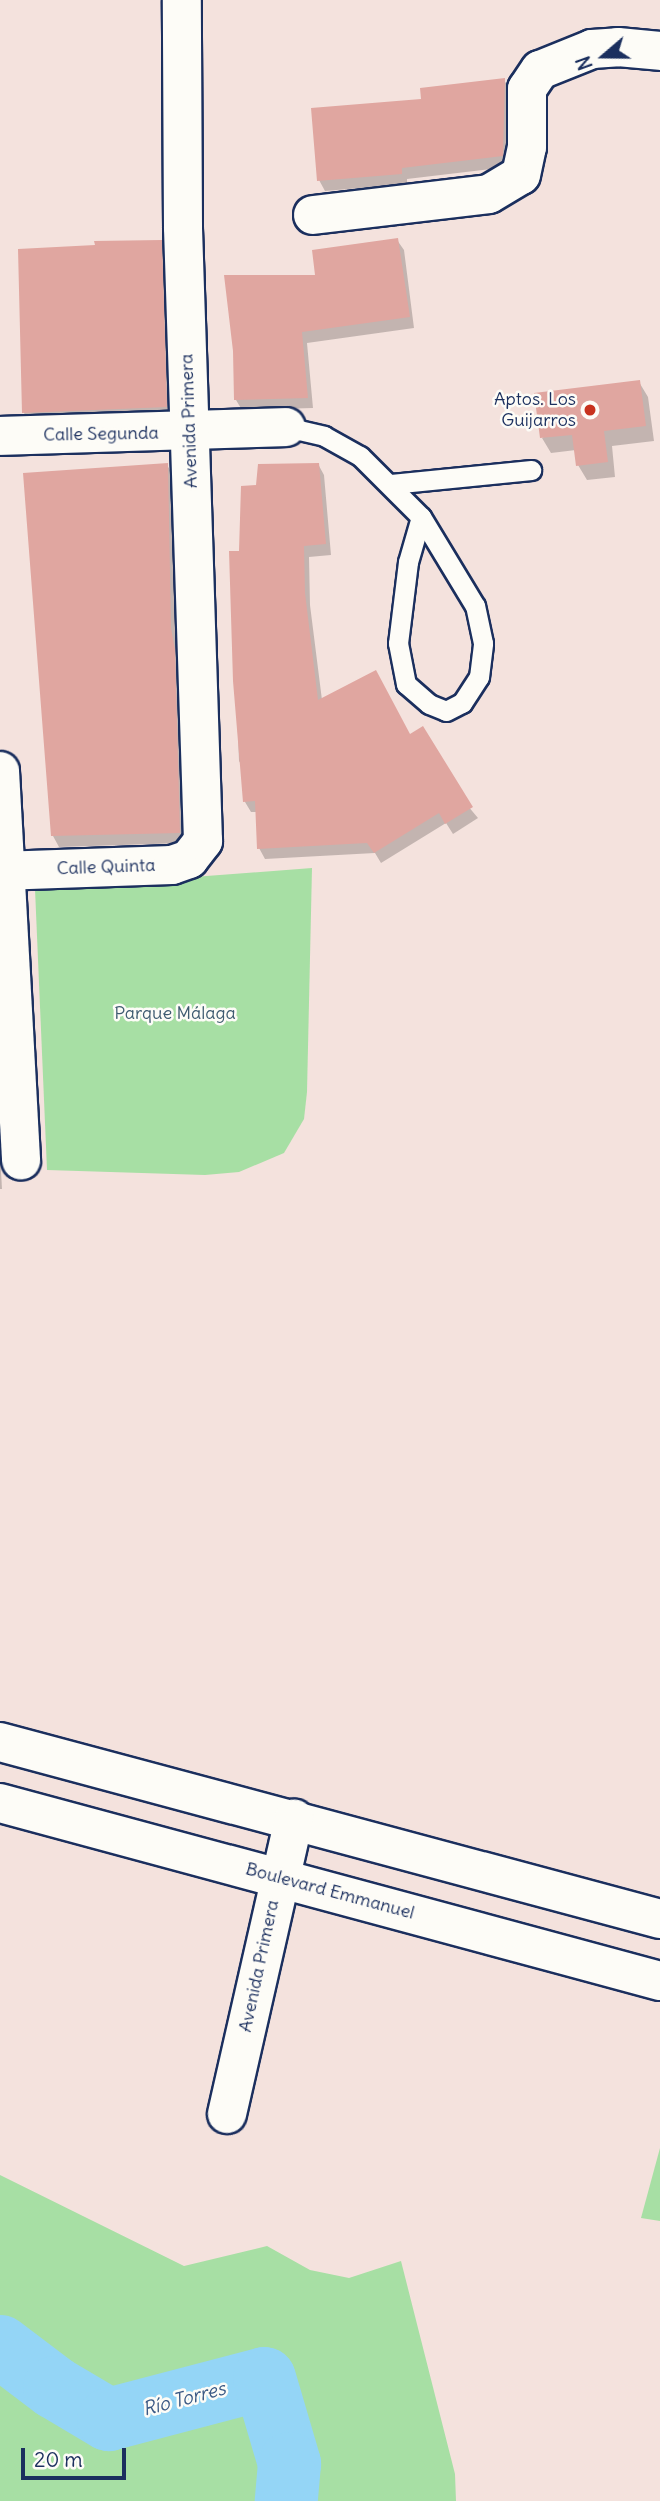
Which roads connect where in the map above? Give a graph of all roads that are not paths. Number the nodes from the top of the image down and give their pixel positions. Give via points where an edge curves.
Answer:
1 (182, 0) edge
2 (660, 51) edge
3 (313, 215) dead end
4 (286, 426) joint
5 (189, 432) junction
6 (0, 436) edge
7 (531, 470) dead end
8 (391, 484) junction
9 (421, 517) junction
10 (0, 771) edge
11 (203, 841) joint
12 (3, 871) edge
13 (8, 1075) edge
14 (21, 1160) dead end
15 (0, 1742) edge
16 (0, 1803) edge
17 (294, 1819) junction
18 (279, 1877) junction
19 (660, 1919) edge
20 (660, 1981) edge
21 (227, 2114) dead end

1 - 5 street, Avenida Primera
2 - 3 street via 592,49 540,70 527,89 527,147 521,175 489,194
4 - 5 street, Calle Segunda
4 - 8 lane via 324,436 360,456
5 - 6 street, Calle Segunda
5 - 11 street, Avenida Primera
7 - 8 lane
8 - 9 lane
9 - 9 lane via 475,606 483,643 479,677 462,704 446,711 429,704 406,684 398,643 408,562
10 - 12 street
11 - 12 street, Calle Quinta via 188,859 172,865
12 - 13 street
13 - 14 street
15 - 17 street
16 - 18 street, Boulevard Emmanuel
17 - 18 street, Avenida Primera
17 - 19 street
18 - 20 street, Boulevard Emmanuel
18 - 21 street, Avenida Primera

